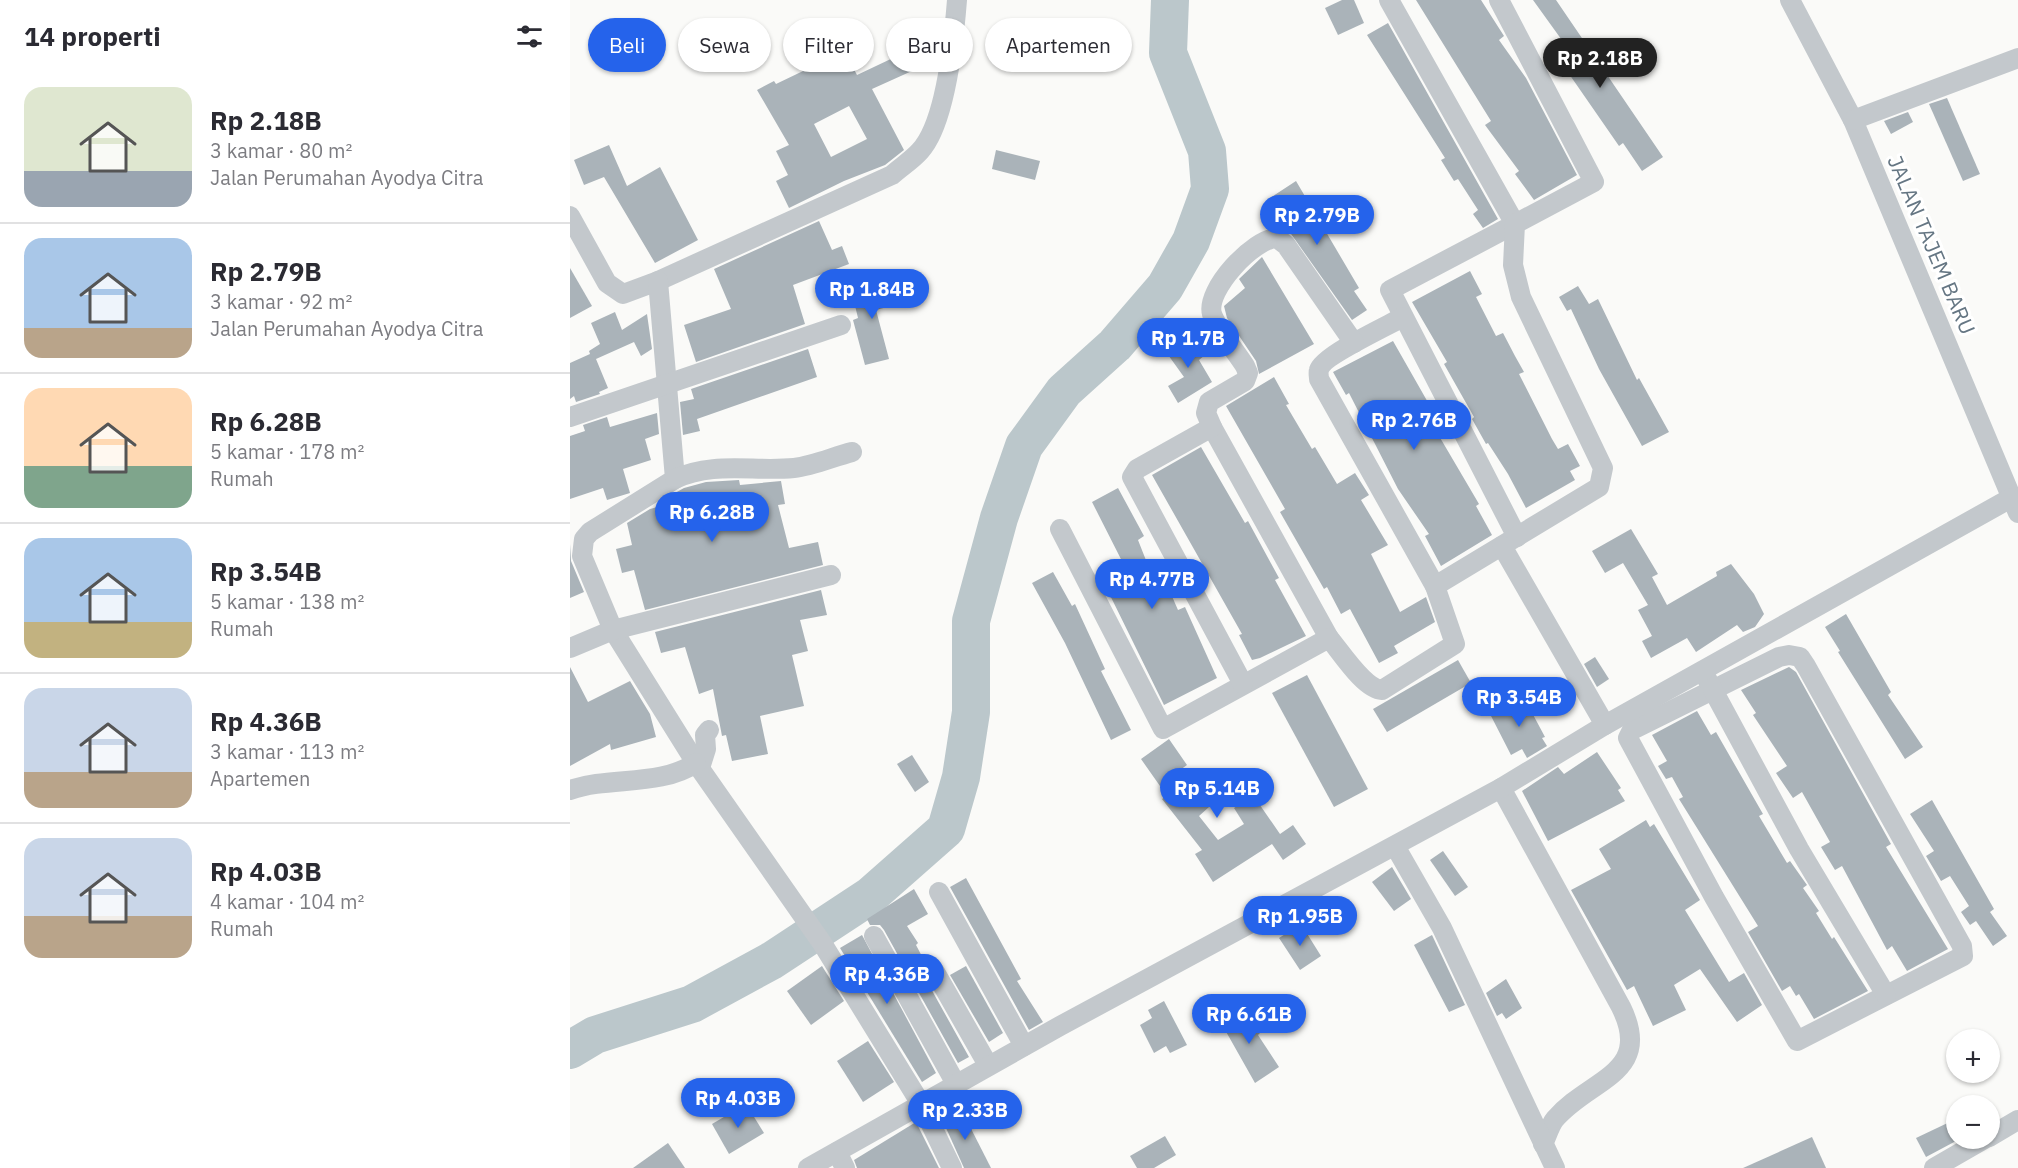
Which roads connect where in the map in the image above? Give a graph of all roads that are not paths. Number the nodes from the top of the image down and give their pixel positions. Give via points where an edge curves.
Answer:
1 (957, 0) edge
2 (1389, 0) edge
3 (1499, 0) edge
4 (1790, 0) edge
5 (2015, 58) edge
6 (1853, 120) junction
7 (570, 216) edge
8 (1515, 225) junction
9 (658, 281) junction
10 (1403, 317) junction
11 (841, 325) dead end
12 (1354, 343) junction
13 (668, 383) junction
14 (570, 417) edge
15 (1212, 426) junction
16 (852, 452) dead end
17 (675, 478) junction
18 (2015, 505) edge
19 (1060, 529) dead end
20 (1510, 542) junction
21 (831, 575) dead end
22 (1435, 586) junction
23 (613, 630) junction
24 (1329, 638) junction
25 (570, 648) edge
26 (1707, 680) junction
27 (1243, 684) junction
28 (1605, 724) junction
29 (710, 730) dead end
30 (698, 766) junction
31 (1501, 788) junction
32 (570, 790) edge
33 (1395, 846) junction
34 (939, 892) dead end
35 (874, 936) dead end
36 (935, 972) dead end
37 (1886, 995) junction
38 (1024, 1046) junction
39 (988, 1065) junction
40 (956, 1084) junction
41 (921, 1104) junction
42 (2018, 1120) edge
43 (2000, 1131) edge
44 (1543, 1144) junction
45 (1968, 1149) edge
46 (841, 1160) edge
47 (808, 1168) edge
48 (952, 1168) edge
49 (1555, 1168) edge
50 (1934, 1168) edge

1 - 9 street via 954,42 936,124 922,150 892,175
2 - 8 street
3 - 8 street via 1594,182
4 - 6 street, JALAN TAJEM BARU
5 - 6 street
6 - 18 street, JALAN TAJEM BARU
7 - 9 street via 614,290 623,294
8 - 10 street via 1390,290
8 - 20 street via 1513,265 1521,297 1604,472 1594,492
9 - 13 street
10 - 12 street
10 - 20 street
11 - 13 street
12 - 15 street via 1286,245 1277,237 1269,238 1229,272 1212,303 1212,315 1248,373 1245,381 1209,402 1206,413
12 - 22 street via 1323,363 1319,379
13 - 14 street
13 - 17 street
15 - 24 street
15 - 27 street via 1137,469 1132,477
16 - 17 street via 797,468 728,467 696,470
17 - 23 street via 605,521 584,539 582,556
18 - 26 street
19 - 27 street via 1162,729
20 - 22 street
20 - 28 street
21 - 23 street
22 - 24 street via 1455,644 1382,690 1366,682
23 - 25 street
23 - 30 street
24 - 27 street
26 - 28 street
26 - 37 street via 1799,849
26 - 37 street via 1779,657 1800,657 1806,666 1962,946 1963,956 1953,963
26 - 37 street via 1632,730 1628,738 1720,908 1797,1041
28 - 31 street
29 - 30 street via 705,735 706,749
30 - 32 street via 670,777 616,780
30 - 41 street via 822,943
31 - 33 street
31 - 44 street via 1621,1007 1632,1044 1627,1059 1554,1120
33 - 38 street
33 - 44 street via 1446,937
34 - 38 street
35 - 40 street
36 - 39 street
38 - 39 street
39 - 40 street
40 - 41 street
41 - 46 street
41 - 48 street
42 - 43 street
44 - 49 street
45 - 50 street
46 - 47 street

